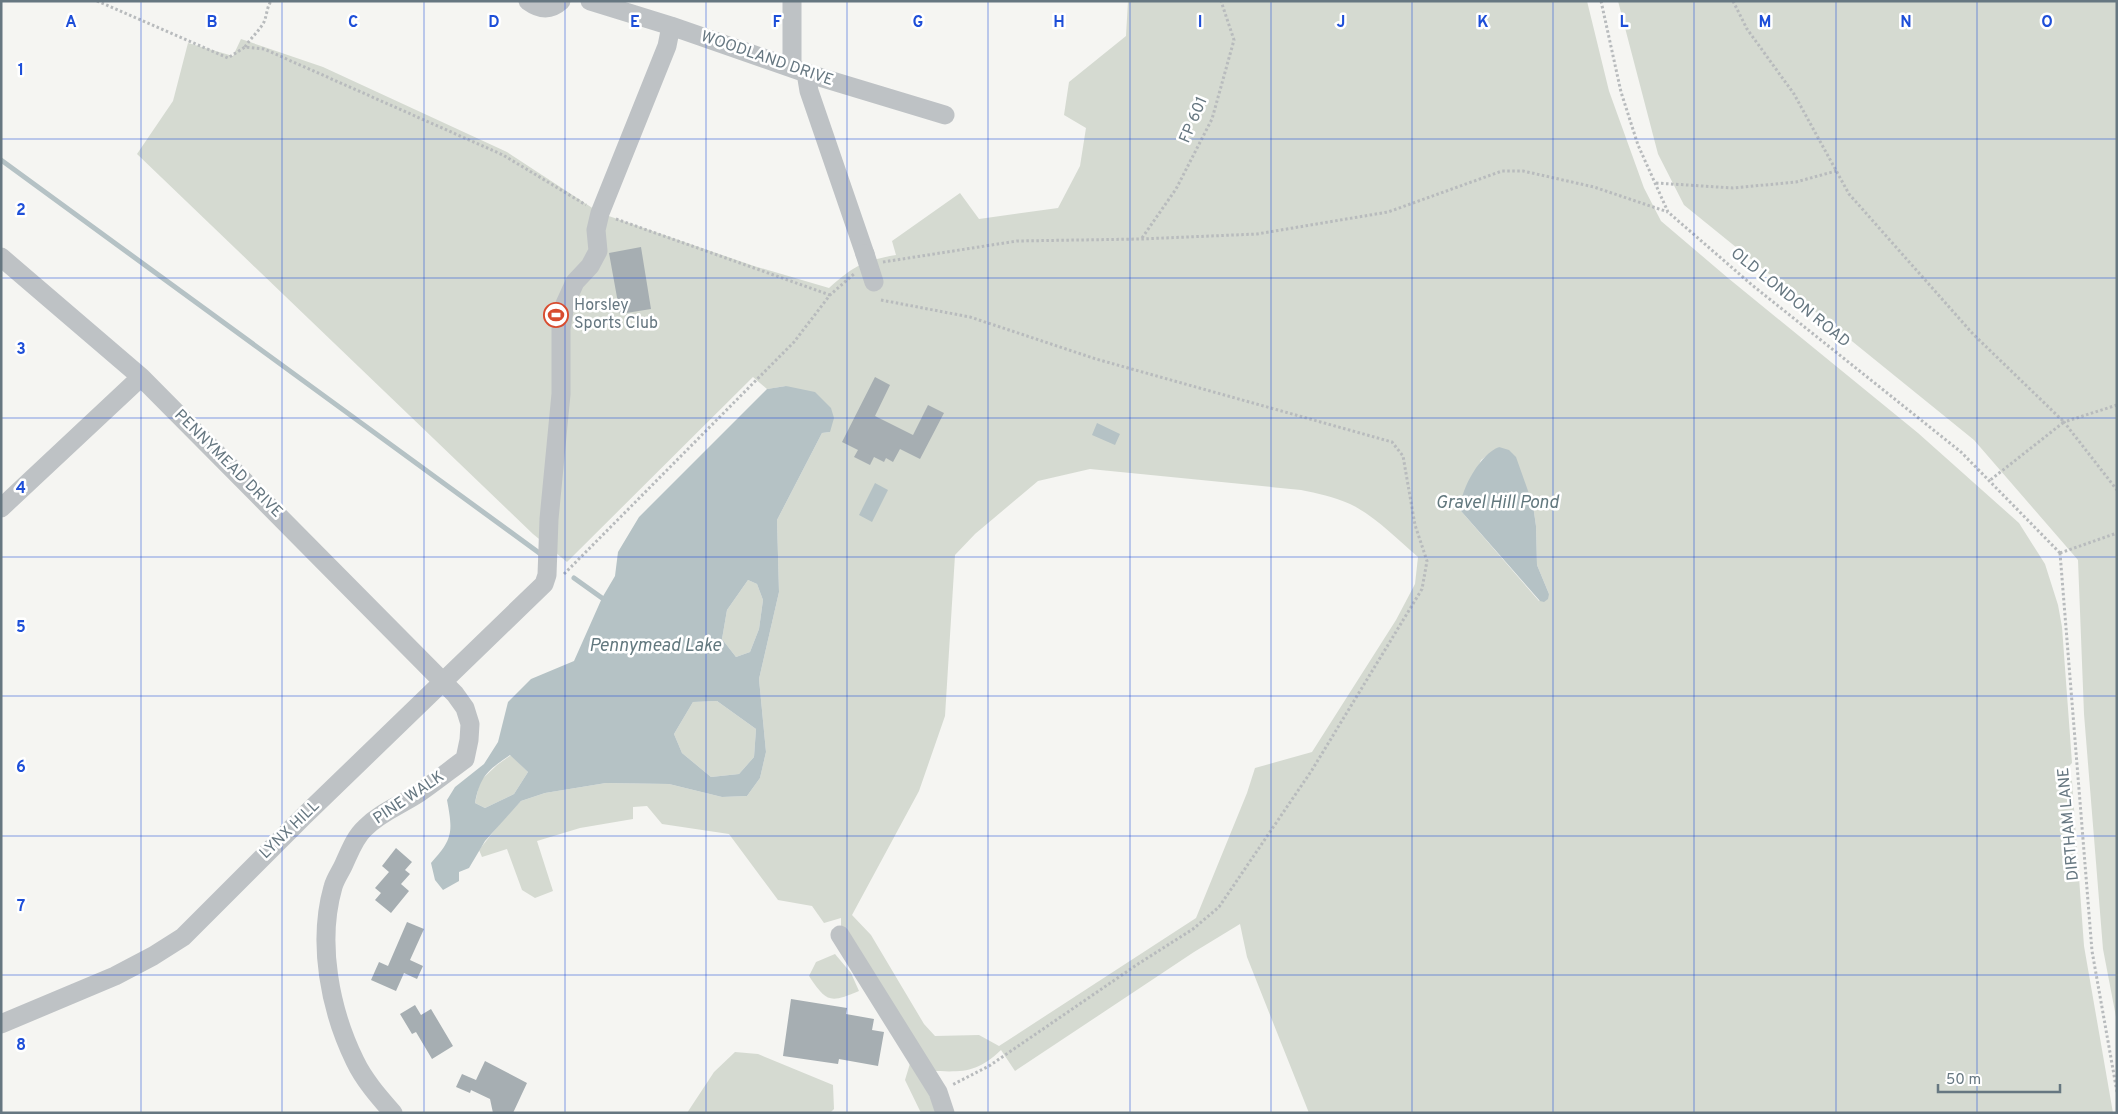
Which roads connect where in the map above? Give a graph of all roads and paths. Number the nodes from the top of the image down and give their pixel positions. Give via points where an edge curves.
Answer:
1 (97, 1) edge
2 (272, 1) edge
3 (528, 1) edge
4 (561, 1) edge
5 (590, 1) edge
6 (792, 1) edge
7 (1221, 1) edge
8 (1601, 1) edge
9 (1733, 1) edge
10 (671, 26) junction
11 (245, 48) junction
12 (799, 70) junction
13 (945, 115) dead end
14 (1836, 171) junction
15 (1656, 183) junction
16 (1668, 212) junction
17 (600, 213) junction
18 (1141, 239) junction
19 (1, 257) edge
20 (866, 262) junction
21 (874, 282) dead end
22 (830, 295) junction
23 (881, 300) dead end
24 (141, 377) junction
25 (2117, 405) edge
26 (2064, 422) junction
27 (1989, 481) junction
28 (2117, 490) edge
29 (1, 508) edge
30 (2117, 533) edge
31 (2060, 553) junction
32 (544, 584) junction
33 (444, 682) junction
34 (840, 935) dead end
35 (1, 1024) edge
36 (938, 1092) junction
37 (2117, 1092) edge
38 (393, 1113) edge
39 (945, 1113) edge

1 - 11 path via 228,58
2 - 11 path via 263,23
3 - 4 street via 536,8 548,8
5 - 10 street, WOODLAND DRIVE
6 - 12 street
7 - 18 path, FP 601 via 1234,40 1212,119 1176,189
8 - 15 path, OLD LONDON ROAD via 1621,92 1638,145
9 - 14 path via 1747,30 1794,94
10 - 12 street, WOODLAND DRIVE
10 - 17 street via 667,46
11 - 17 path via 264,50 503,155
12 - 13 street, WOODLAND DRIVE
12 - 20 street via 809,90
14 - 15 path via 1796,182 1733,188
14 - 26 path via 1848,194 1973,334
15 - 16 path, OLD LONDON ROAD
16 - 18 path via 1594,187 1523,172 1502,171 1388,212 1257,234
16 - 27 path, OLD LONDON ROAD via 1752,285 1961,452
17 - 22 path
17 - 32 street via 596,230 598,251 590,266 575,282 565,304 561,329 560,394
18 - 20 path via 1017,241
19 - 24 street, PENNYMEAD DRIVE
20 - 21 street, bridge
20 - 22 path
22 - 32 path via 794,342 575,564 558,579
23 - 36 path via 970,317 1096,359 1392,442 1403,456 1415,525 1427,561 1422,589 1312,770 1219,907 1193,929 989,1066
24 - 29 street
24 - 33 street, PENNYMEAD DRIVE
25 - 26 path
26 - 27 path
26 - 28 path
27 - 31 path, OLD LONDON ROAD
30 - 31 path
31 - 37 path, DIRTHAM LANE via 2092,951
32 - 33 street, LYNX HILL
33 - 35 street, LYNX HILL via 183,936 115,976
33 - 38 street, PINE WALK via 465,708 470,724 465,759 364,828 333,885 328,912 326,947 331,986 342,1029 356,1062
34 - 36 street
36 - 39 street

